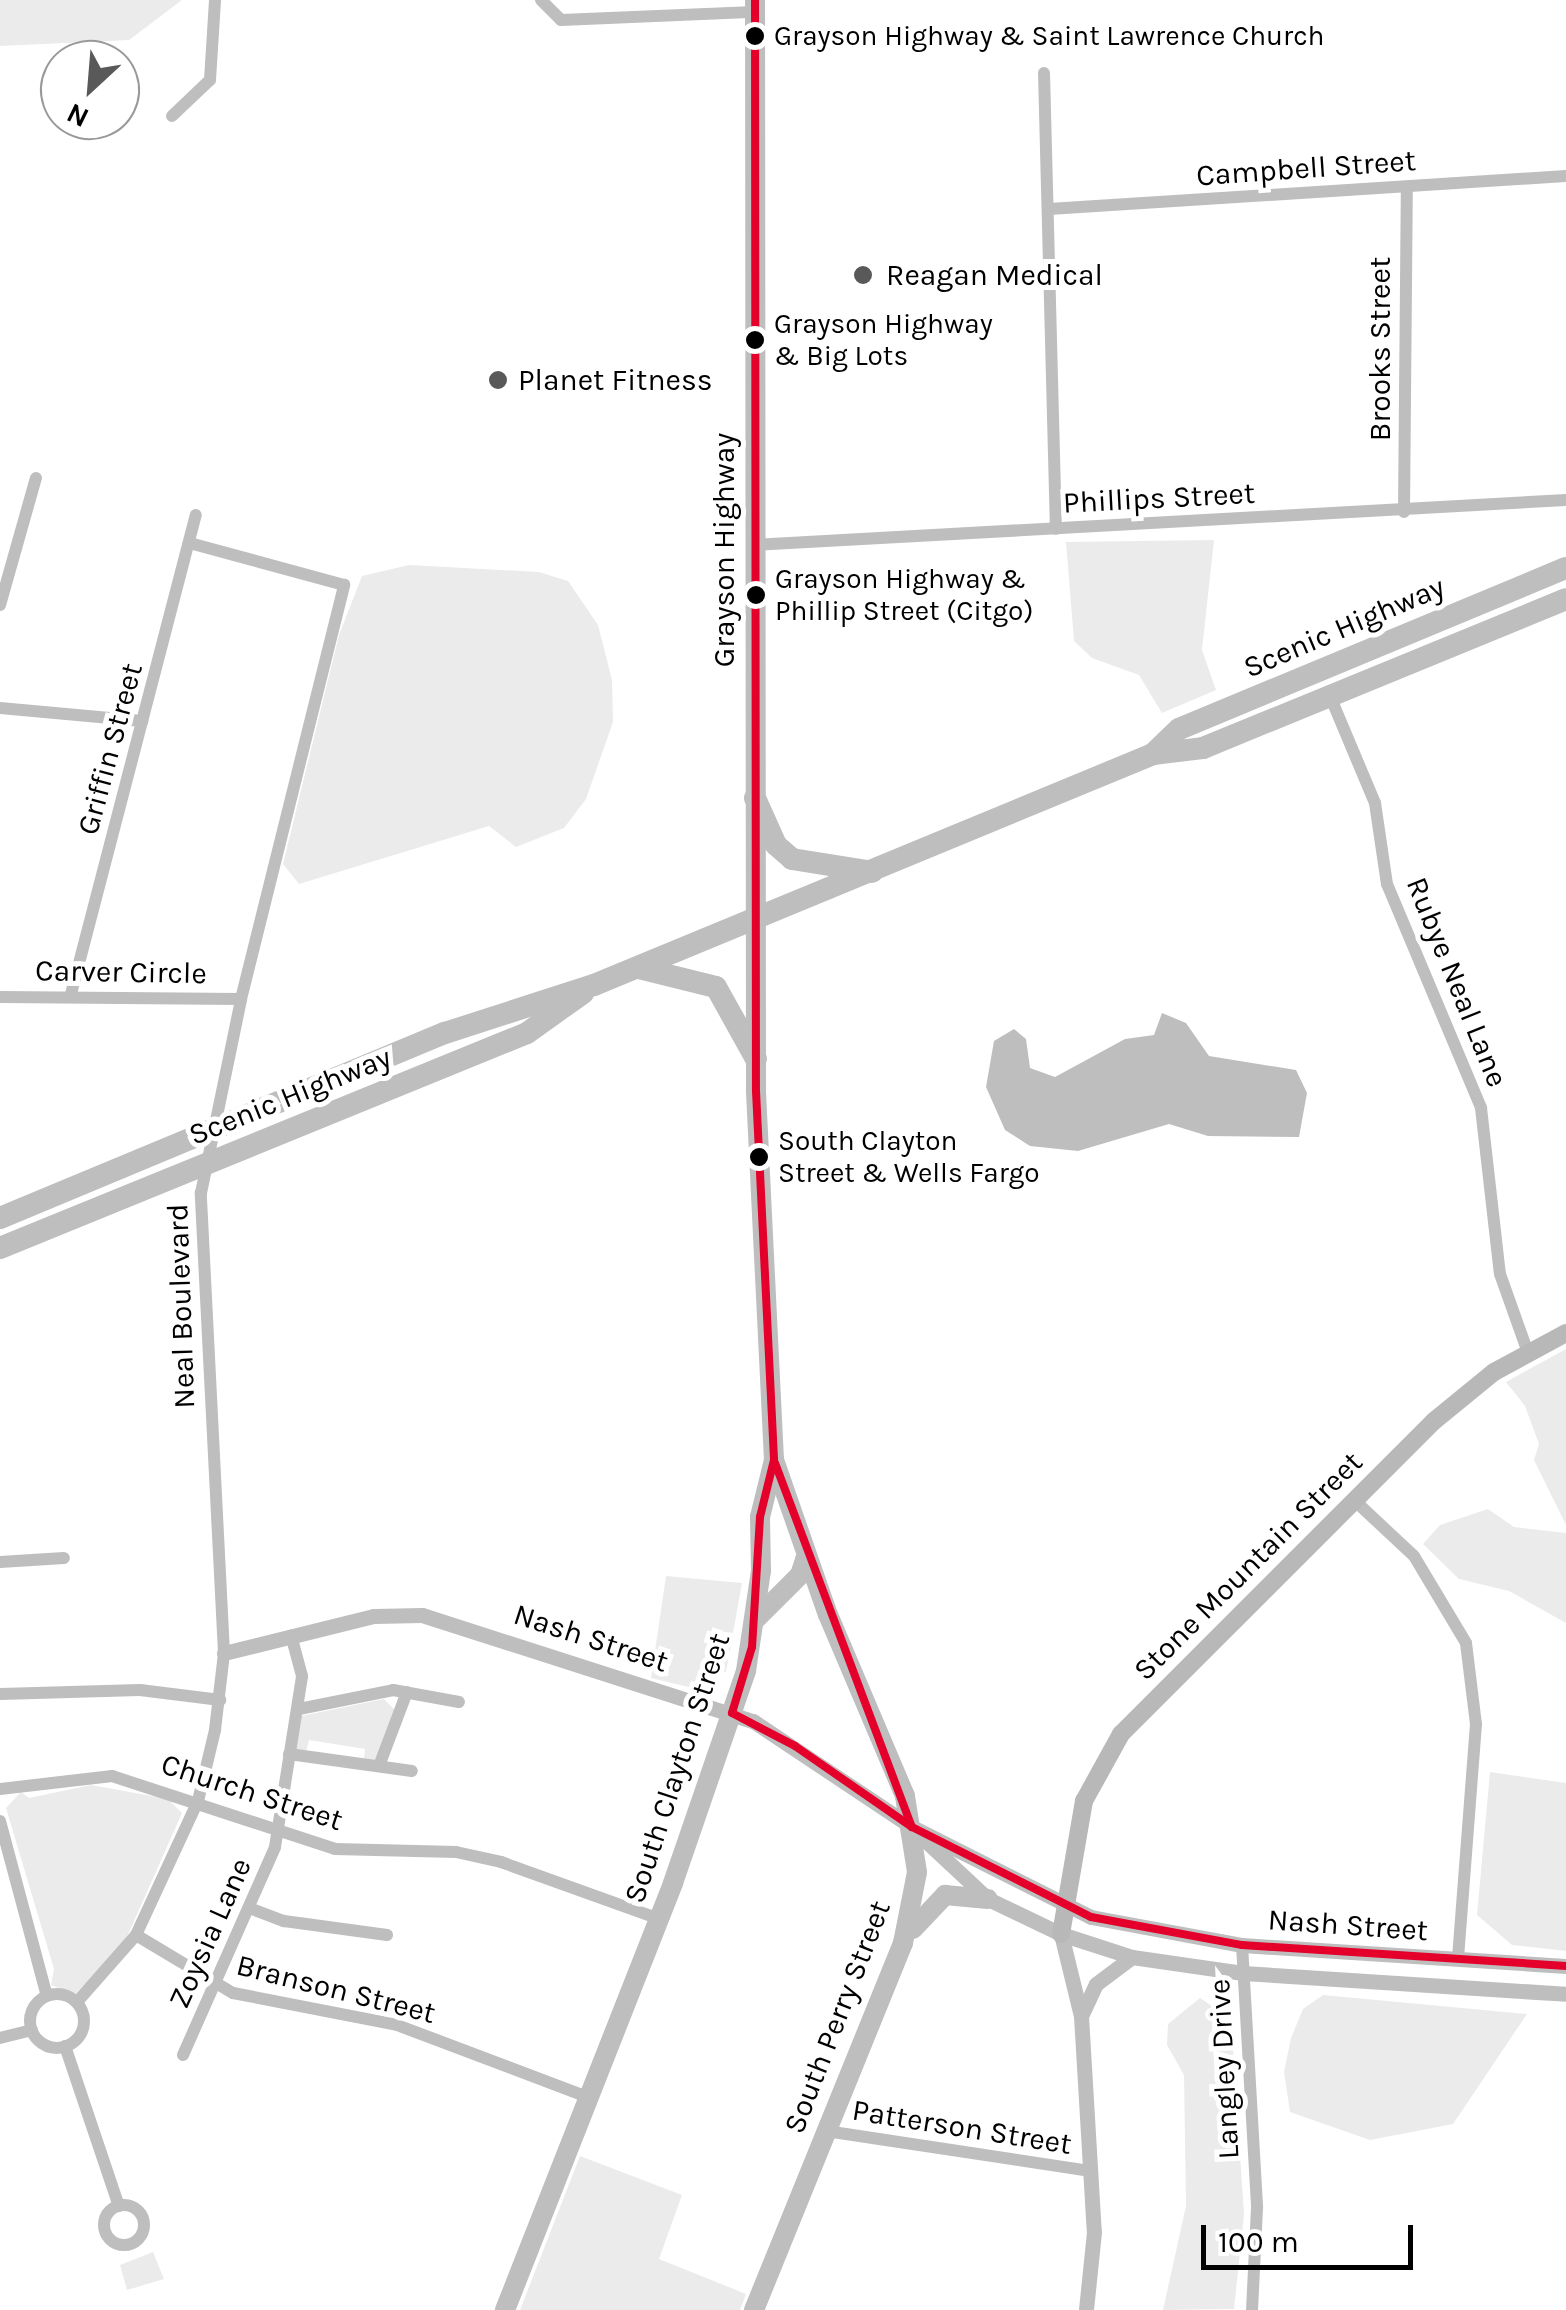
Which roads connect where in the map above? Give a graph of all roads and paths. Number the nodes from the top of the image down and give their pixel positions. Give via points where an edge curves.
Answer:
1 (215, 0) edge
2 (542, 0) edge
3 (755, 6) edge
4 (1044, 72) dead end
5 (172, 116) dead end
6 (1566, 176) edge
7 (1407, 187) junction
8 (1049, 209) junction
9 (36, 478) dead end
10 (1566, 500) edge
11 (1404, 512) junction
12 (196, 515) dead end
13 (1056, 529) junction
14 (189, 543) junction
15 (754, 545) junction
16 (1566, 568) edge
17 (1566, 599) edge
18 (0, 605) edge
19 (1319, 670) junction
20 (1330, 696) junction
21 (0, 708) edge
22 (142, 722) junction
23 (1153, 754) junction
24 (755, 798) junction
25 (876, 872) junction
26 (756, 920) junction
27 (636, 968) junction
28 (594, 985) junction
29 (71, 994) junction
30 (0, 997) edge
31 (241, 999) junction
32 (756, 1060) junction
33 (215, 1128) junction
34 (208, 1162) junction
35 (0, 1218) edge
36 (0, 1248) edge
37 (1566, 1333) edge
38 (1527, 1350) junction
39 (774, 1460) junction
40 (1353, 1498) junction
41 (806, 1556) junction
42 (64, 1558) dead end
43 (0, 1562) edge
44 (756, 1619) junction
45 (291, 1635) junction
46 (224, 1653) junction
47 (407, 1692) junction
48 (0, 1694) edge
49 (220, 1700) junction
50 (460, 1702) dead end
51 (299, 1709) junction
52 (732, 1713) junction
53 (288, 1754) junction
54 (379, 1766) junction
55 (412, 1771) dead end
56 (0, 1789) edge
57 (198, 1801) junction
58 (0, 1821) edge
59 (912, 1827) junction
60 (278, 1831) junction
61 (988, 1898) junction
62 (1067, 1908) junction
63 (252, 1909) junction
64 (659, 1919) junction
65 (1061, 1934) junction
66 (136, 1935) junction
67 (387, 1935) dead end
68 (903, 1943) junction
69 (1242, 1945) junction
70 (1132, 1957) junction
71 (1458, 1959) junction
72 (1566, 1966) edge
73 (1243, 1973) junction
74 (215, 1986) junction
75 (1566, 1994) edge
76 (47, 1996) junction
77 (77, 2002) junction
78 (1081, 2016) junction
79 (32, 2030) junction
80 (0, 2038) edge
81 (65, 2046) junction
82 (183, 2054) dead end
83 (588, 2097) junction
84 (826, 2131) junction
85 (1090, 2172) junction
86 (119, 2206) dead end
87 (505, 2310) edge
88 (754, 2310) edge
89 (1086, 2310) edge
90 (1252, 2310) edge

1 - 5 street via 210,80
2 - 3 street via 561,20
3 - 15 main road, Grayson Highway
4 - 8 street
6 - 7 street, Campbell Street
7 - 8 street, Campbell Street
7 - 11 street, Brooks Street
8 - 13 street
9 - 18 street
10 - 11 street, Phillips Street
11 - 13 street, Phillips Street
12 - 14 street, Griffin Street
13 - 15 street, Phillips Street
14 - 22 street, Griffin Street
14 - 31 street, Neal Boulevard via 344,585
15 - 24 main road, Grayson Highway
16 - 19 highway, Scenic Highway
17 - 20 highway, Scenic Highway
19 - 20 highway
19 - 23 highway, Scenic Highway via 1179,728
20 - 23 highway, Scenic Highway via 1203,748
20 - 38 street, Rubye Neal Lane via 1375,802 1387,884 1481,1108 1500,1274
21 - 22 street
22 - 29 street, Griffin Street
23 - 25 highway, Scenic Highway
24 - 25 highway via 776,845 792,858
24 - 26 main road, Grayson Highway
25 - 26 highway, Scenic Highway
26 - 27 highway, Scenic Highway
26 - 32 main road, South Clayton Street
27 - 28 highway, Scenic Highway
27 - 32 highway via 716,987
28 - 33 highway, Scenic Highway via 495,1014
28 - 34 highway, Scenic Highway via 527,1032
29 - 30 street, Carver Circle
29 - 31 street, Carver Circle
31 - 33 street, Neal Boulevard
32 - 39 main road, South Clayton Street via 759,1238
33 - 34 street, Neal Boulevard
33 - 35 highway, Scenic Highway
34 - 36 highway, Scenic Highway
34 - 46 street, Neal Boulevard via 199,1229
37 - 38 main road, Stone Mountain Street
38 - 40 main road, Stone Mountain Street via 1464,1395
39 - 41 main road, South Perry Street
39 - 44 main road, South Clayton Street via 760,1517
40 - 62 main road, Stone Mountain Street via 1106,1755 1084,1802
40 - 71 street via 1414,1556 1466,1643 1476,1724
41 - 44 main road via 800,1576
41 - 59 main road, South Perry Street
42 - 43 street
44 - 52 main road, South Clayton Street
45 - 46 street, Nash Street
45 - 51 street, Zoysia Lane via 302,1676
45 - 52 street, Nash Street via 374,1616 422,1615
46 - 49 street, Neal Boulevard
47 - 50 street
47 - 51 street
47 - 54 street
48 - 49 street via 140,1690
49 - 57 street, Neal Boulevard
51 - 53 street, Zoysia Lane
52 - 59 street, Nash Street via 795,1746
52 - 64 main road, South Clayton Street
53 - 54 street
53 - 60 street, Zoysia Lane
54 - 55 street
56 - 57 street, Church Street via 112,1776
57 - 60 street, Church Street
57 - 66 street, Neal Boulevard
58 - 76 street
59 - 61 street, Nash Street via 944,1864
59 - 62 street, Nash Street via 943,1837
59 - 68 main road, South Perry Street via 917,1872
60 - 63 street, Zoysia Lane
60 - 64 street, Church Street via 336,1849 474,1856
61 - 65 street, Nash Street
61 - 68 main road via 946,1895
62 - 65 main road, Stone Mountain Street
62 - 69 street, Nash Street via 1146,1931
63 - 67 street via 275,1920
63 - 74 street, Zoysia Lane
64 - 83 main road, South Clayton Street
65 - 70 street, Nash Street
65 - 78 street
66 - 74 street, Branson Street
66 - 77 street, Neal Boulevard
68 - 84 main road, South Perry Street
69 - 71 street, Nash Street
69 - 73 street, Langley Drive
70 - 73 street, Nash Street
70 - 78 street via 1104,1976
71 - 72 street, Nash Street
73 - 75 street, Nash Street
73 - 90 street, Langley Drive via 1257,2208
74 - 82 street, Zoysia Lane
74 - 83 street, Branson Street via 265,2002 398,2024
76 - 77 street
76 - 79 street via 32,2014
77 - 81 street via 83,2028
78 - 85 street
79 - 80 street
79 - 81 street via 49,2046
81 - 86 street
83 - 87 main road, South Clayton Street
84 - 85 street, Patterson Street
84 - 88 main road, South Perry Street
85 - 89 street via 1094,2232

